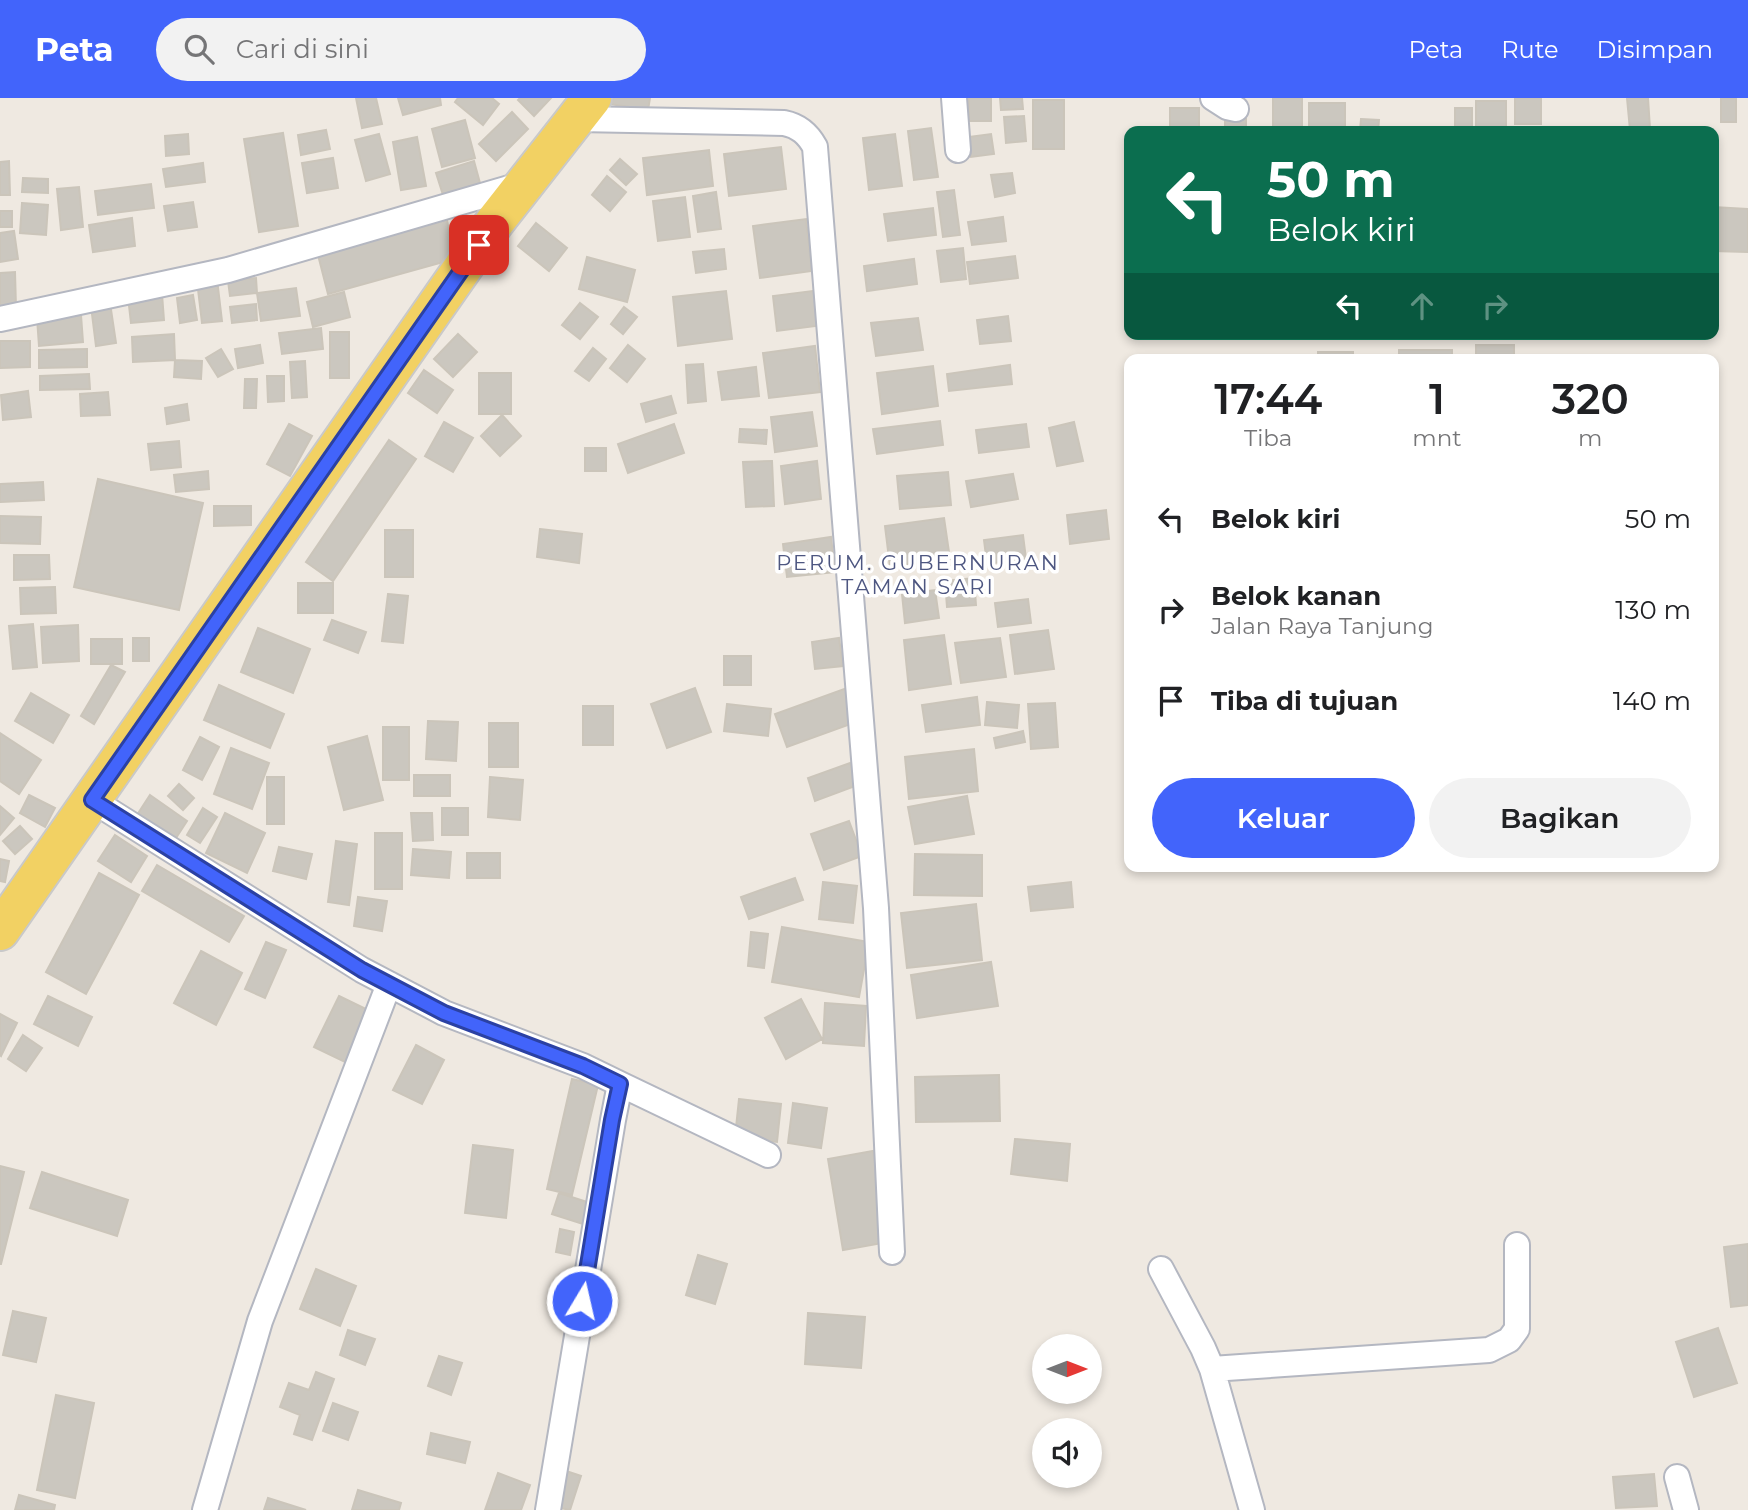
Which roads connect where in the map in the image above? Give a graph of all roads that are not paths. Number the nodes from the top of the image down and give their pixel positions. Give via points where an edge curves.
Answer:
1 (954, 98) edge
2 (1213, 98) edge
3 (584, 109) edge
4 (1236, 109) dead end
5 (958, 150) dead end
6 (523, 184) junction
7 (0, 319) edge
8 (92, 800) junction
9 (0, 931) edge
10 (389, 984) junction
11 (620, 1084) junction
12 (768, 1155) dead end
13 (1517, 1245) dead end
14 (892, 1252) dead end
15 (1161, 1269) dead end
16 (1212, 1369) junction
17 (1677, 1477) dead end
18 (205, 1510) edge
19 (548, 1510) edge
20 (1252, 1510) edge
21 (1686, 1510) edge

1 - 5 street
2 - 4 street
3 - 6 main road
3 - 14 street via 784,123 800,129 815,147 876,908
6 - 7 street via 228,270
6 - 8 main road
8 - 9 main road
8 - 10 street
10 - 11 street via 444,1013
10 - 18 street via 260,1321
11 - 12 street
11 - 19 street
13 - 16 street via 1517,1329 1509,1340 1489,1350
15 - 16 street
16 - 20 street
17 - 21 street

